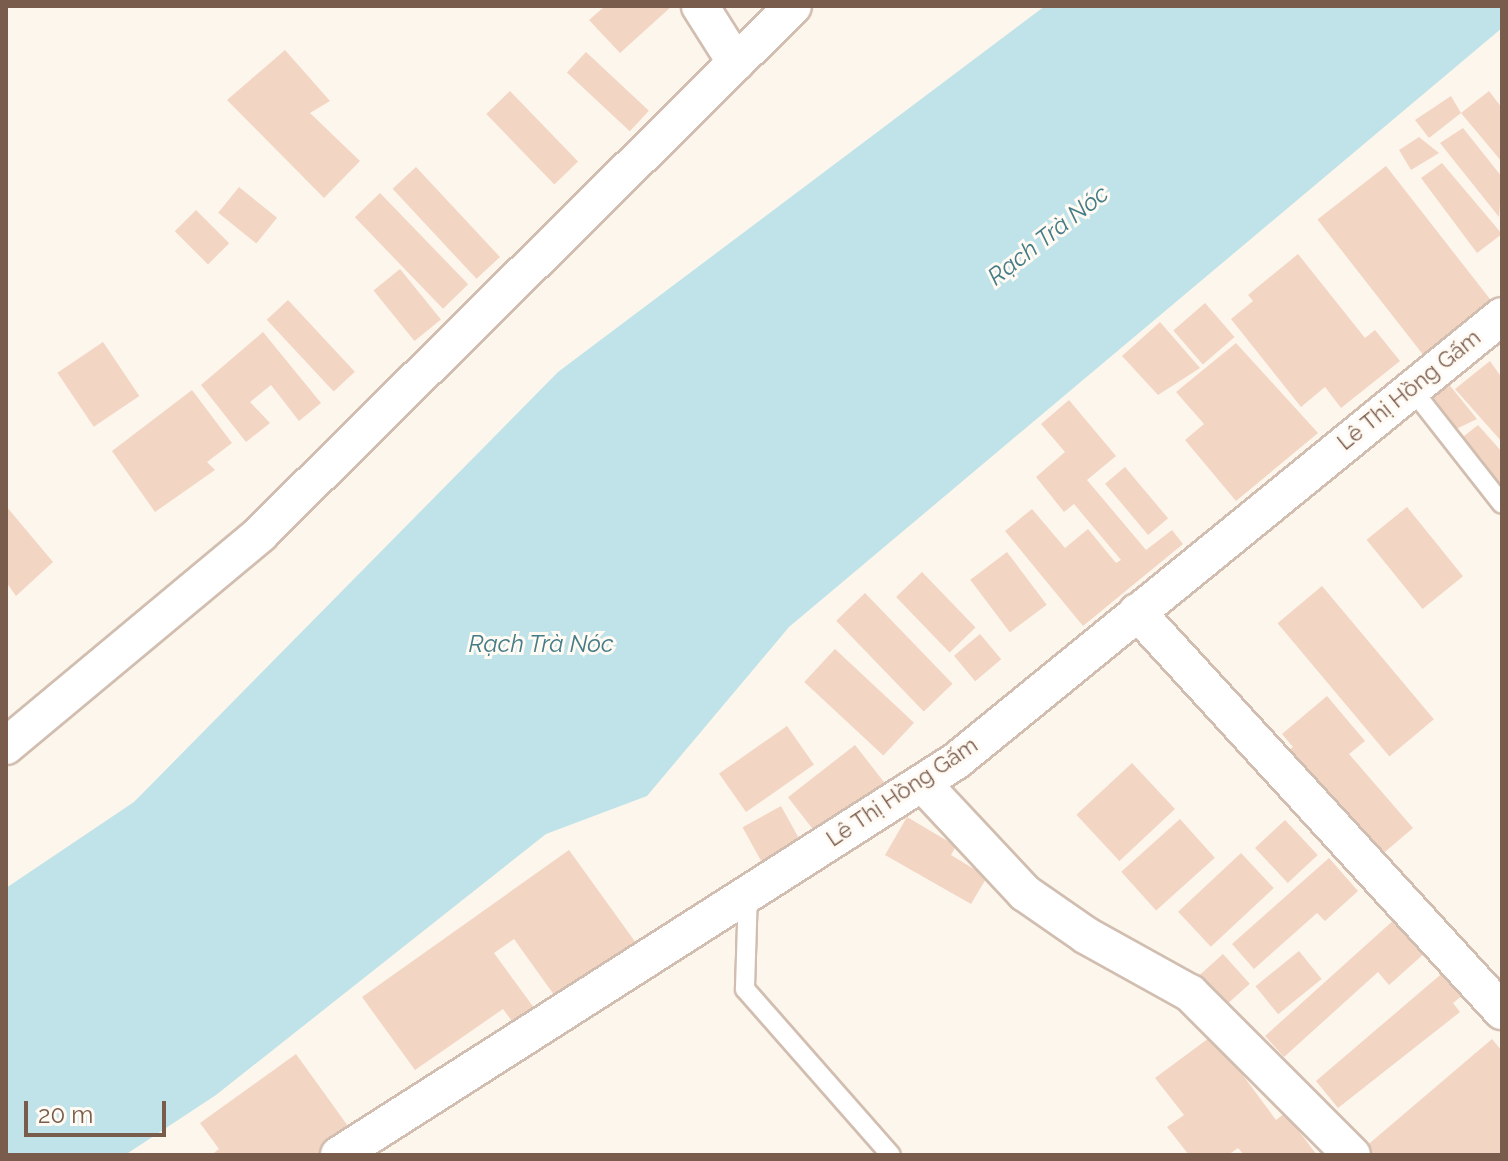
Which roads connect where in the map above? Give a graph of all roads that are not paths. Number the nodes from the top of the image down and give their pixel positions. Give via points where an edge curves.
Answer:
1 (700, 6) edge
2 (793, 6) edge
3 (736, 63) junction
4 (1502, 316) edge
5 (1411, 388) junction
6 (1502, 504) edge
7 (1137, 612) junction
8 (6, 746) edge
9 (922, 783) junction
10 (748, 892) junction
11 (1502, 1011) edge
12 (339, 1155) edge
13 (891, 1155) edge
14 (1352, 1155) edge

1 - 3 street
2 - 3 street
3 - 8 street via 260,534
4 - 5 street, Lê Thị Hồng Gấm
5 - 6 lane
5 - 7 street, Lê Thị Hồng Gấm
7 - 9 street, Lê Thị Hồng Gấm
7 - 11 street
9 - 10 street, Lê Thị Hồng Gấm
9 - 14 street via 1025,893 1087,936 1190,993
10 - 12 street, Lê Thị Hồng Gấm
10 - 13 lane via 745,989

